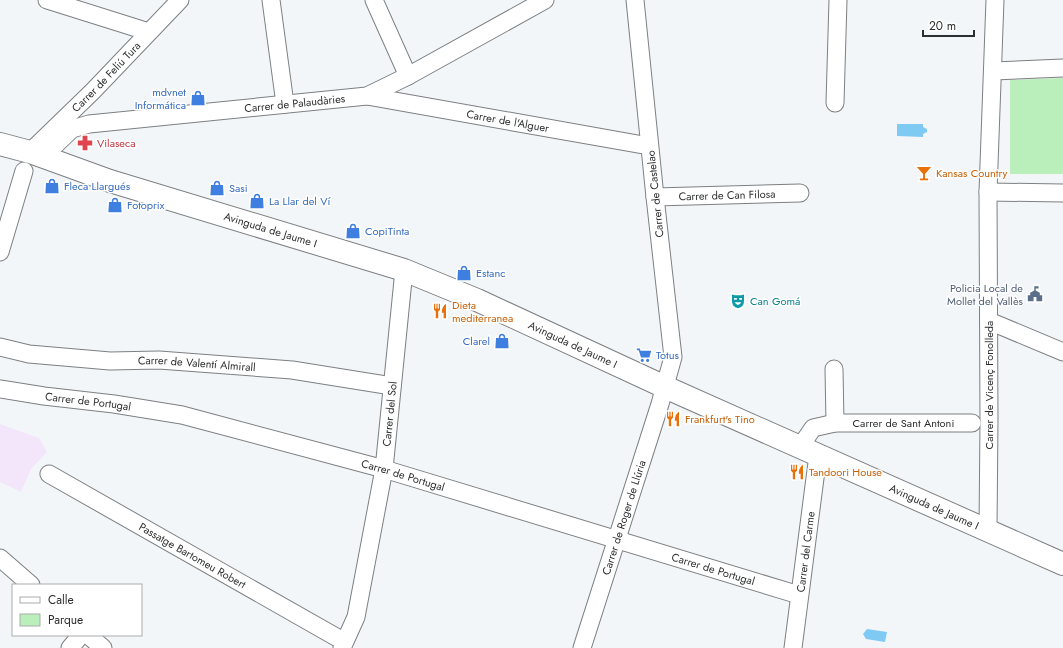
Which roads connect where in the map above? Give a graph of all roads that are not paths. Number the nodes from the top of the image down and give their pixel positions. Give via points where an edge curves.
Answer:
1 (47, 0) edge
2 (180, 0) edge
3 (271, 0) edge
4 (374, 0) edge
5 (545, 0) edge
6 (635, 0) edge
7 (838, 0) edge
8 (995, 0) edge
9 (93, 6) edge
10 (149, 32) junction
11 (1063, 68) edge
12 (993, 71) junction
13 (408, 76) junction
14 (367, 96) junction
15 (835, 103) dead end
16 (285, 104) junction
17 (77, 105) junction
18 (89, 124) junction
19 (0, 144) edge
20 (649, 146) junction
21 (27, 161) junction
22 (988, 192) junction
23 (800, 193) dead end
24 (1063, 193) edge
25 (654, 197) junction
26 (0, 252) edge
27 (404, 270) junction
28 (989, 321) junction
29 (0, 347) edge
30 (1063, 352) edge
31 (834, 369) dead end
32 (392, 386) junction
33 (665, 387) junction
34 (0, 389) edge
35 (835, 422) junction
36 (972, 423) dead end
37 (809, 451) junction
38 (384, 470) junction
39 (49, 474) dead end
40 (988, 529) junction
41 (617, 540) junction
42 (0, 558) edge
43 (1063, 564) edge
44 (30, 584) edge
45 (799, 595) junction
46 (80, 636) edge
47 (89, 636) edge
48 (339, 643) edge
49 (70, 648) edge
50 (103, 648) edge
51 (582, 648) edge
52 (793, 648) edge

1 - 9 street
2 - 10 street, Carrer de Feliú Tura
3 - 16 street
4 - 13 street
5 - 13 street, Carrer de Palaudàries
6 - 20 street, Carrer de Castelao
7 - 15 street
8 - 12 street, Carrer de Vicenç Fonolleda
9 - 10 street
10 - 17 street, Carrer de Feliú Tura
11 - 12 street
12 - 22 street, Carrer de Vicenç Fonolleda
13 - 14 street, Carrer de Palaudàries
14 - 16 street, Carrer de Palaudàries
14 - 20 street, Carrer de l'Alguer
16 - 18 street, Carrer de Palaudàries
17 - 18 street
17 - 21 street, Carrer de Feliú Tura
18 - 21 street, Carrer de Palaudàries via 72,129 50,150
19 - 21 street, Avinguda de Jaume I
20 - 25 street, Carrer de Castelao
21 - 26 street
21 - 27 street, Avinguda de Jaume I via 110,181
22 - 24 street
22 - 28 street, Carrer de Vicenç Fonolleda
23 - 25 street, Carrer de Can Filosa
25 - 33 street, Carrer de Castelao via 673,357
27 - 32 street, Carrer del Sol
27 - 33 street, Avinguda de Jaume I via 477,300
28 - 30 street
28 - 40 street, Carrer de Vicenç Fonolleda
29 - 32 street, Carrer de Valentí Almirall via 29,354 110,361 159,360 292,370
31 - 35 street
32 - 38 street, Carrer del Sol
33 - 37 street, Avinguda de Jaume I
33 - 41 street, Carrer de Roger de Llúria
34 - 38 street, Carrer de Portugal via 182,415
35 - 36 street, Carrer de Sant Antoni
35 - 37 street, Carrer de Sant Antoni via 813,428
37 - 40 street, Avinguda de Jaume I
37 - 45 street, Carrer del Carme
38 - 41 street, Carrer de Portugal
38 - 48 street, Carrer del Sol via 356,617
39 - 48 street, Passatge Bartomeu Robert
40 - 43 street, Avinguda de Jaume I
41 - 45 street, Carrer de Portugal
41 - 51 street, Carrer de Roger de Llúria
42 - 44 street
45 - 52 street, Carrer del Carme
46 - 49 street
47 - 50 street

